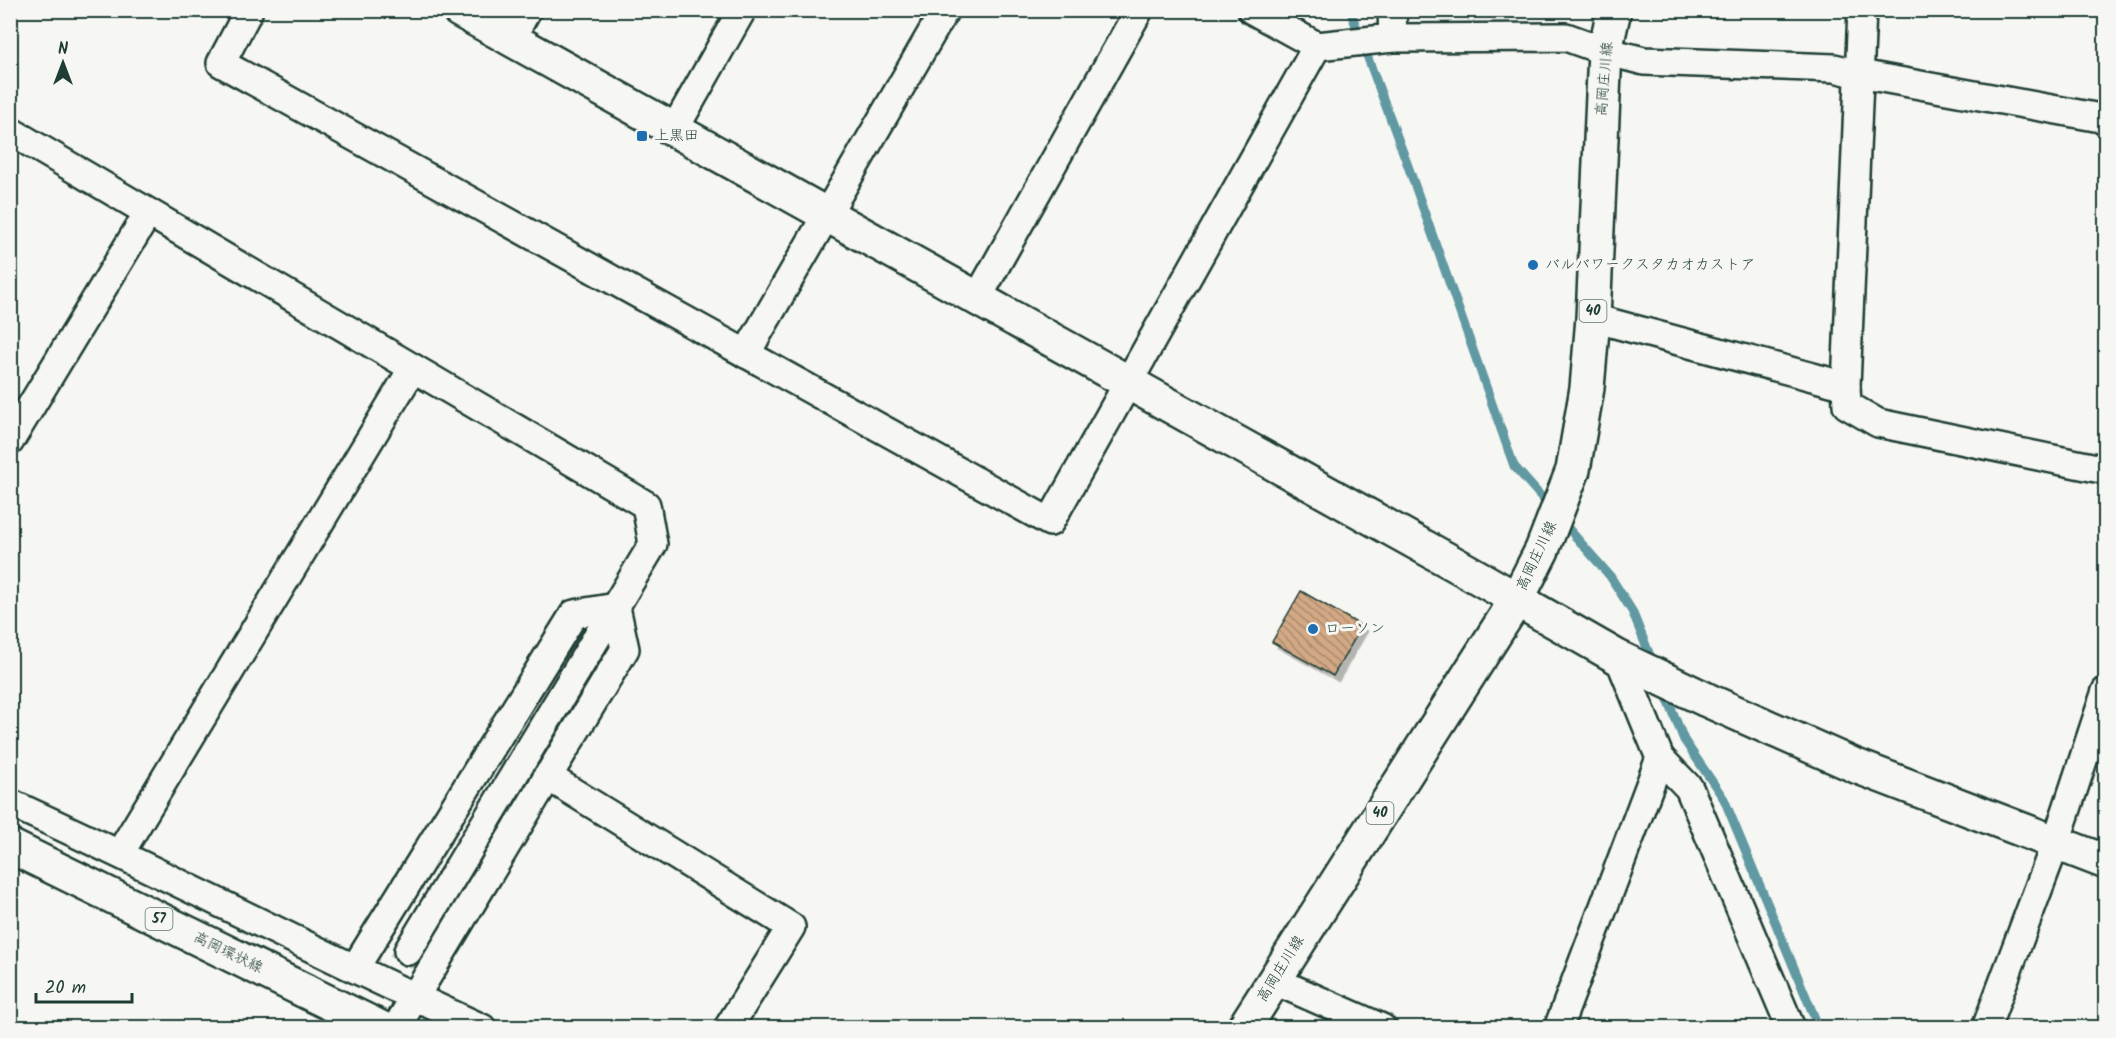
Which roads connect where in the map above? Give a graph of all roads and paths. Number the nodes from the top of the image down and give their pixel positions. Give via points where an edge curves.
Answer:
1 (249, 10) edge
2 (459, 10) edge
3 (527, 10) edge
4 (742, 10) edge
5 (945, 10) edge
6 (1139, 10) edge
7 (1252, 10) edge
8 (1392, 10) edge
9 (1614, 10) edge
10 (1862, 10) edge
11 (1393, 38) junction
12 (511, 39) junction
13 (1317, 46) junction
14 (1605, 51) junction
15 (1860, 74) junction
16 (2106, 119) edge
17 (674, 130) junction
18 (10, 131) edge
19 (148, 213) junction
20 (825, 214) junction
21 (977, 299) junction
22 (1593, 318) junction
23 (746, 354) junction
24 (413, 368) junction
25 (1128, 383) junction
26 (1846, 386) junction
27 (10, 441) edge
28 (2106, 470) edge
29 (1517, 599) junction
30 (616, 607) junction
31 (1631, 664) junction
32 (2106, 691) edge
33 (1660, 758) junction
34 (547, 776) junction
35 (10, 802) edge
36 (2056, 843) junction
37 (10, 846) edge
38 (120, 853) junction
39 (2106, 862) edge
40 (408, 951) tunnel mouth
41 (355, 968) junction
42 (1274, 980) junction
43 (414, 997) junction
44 (380, 1013) edge
45 (362, 1028) edge
46 (396, 1028) edge
47 (482, 1028) edge
48 (728, 1028) edge
49 (1244, 1028) edge
50 (1382, 1028) edge
51 (1558, 1028) edge
52 (1791, 1028) edge
53 (1986, 1028) edge

1 - 23 street via 221,63
2 - 12 street
3 - 12 street
4 - 17 street
5 - 20 street
6 - 21 street
7 - 13 street
8 - 11 street
9 - 14 street, 高岡庄川線 / 40
10 - 15 street
11 - 13 street
11 - 14 street via 1566,37
12 - 17 street
13 - 25 street
14 - 15 street via 1644,60 1834,68
14 - 22 street, 高岡庄川線 / 40
15 - 16 street
15 - 26 street
17 - 20 street
18 - 19 street
19 - 24 street
19 - 27 street
20 - 21 street
20 - 23 street
21 - 25 street
22 - 26 street
22 - 29 street, 高岡庄川線 / 40 via 1587,388 1572,470 1542,550
23 - 25 street via 1050,522
24 - 30 street via 646,505 653,544
24 - 38 street
25 - 29 street
26 - 28 street via 1847,405 1878,423
29 - 31 street
29 - 42 street, 高岡庄川線 / 40
30 - 34 street via 625,649
30 - 40 street
30 - 41 street via 574,614
31 - 33 street
31 - 36 street via 1856,766
32 - 36 street
33 - 51 street
33 - 52 street via 1689,788
34 - 43 street
34 - 48 street via 791,927
35 - 38 street
36 - 39 street
36 - 53 street
37 - 44 street, 高岡環状線 / 57, bridge via 307,993
38 - 41 street
41 - 43 street
42 - 49 street, 高岡庄川線 / 40
42 - 50 street
43 - 46 street
43 - 47 street
44 - 45 street

